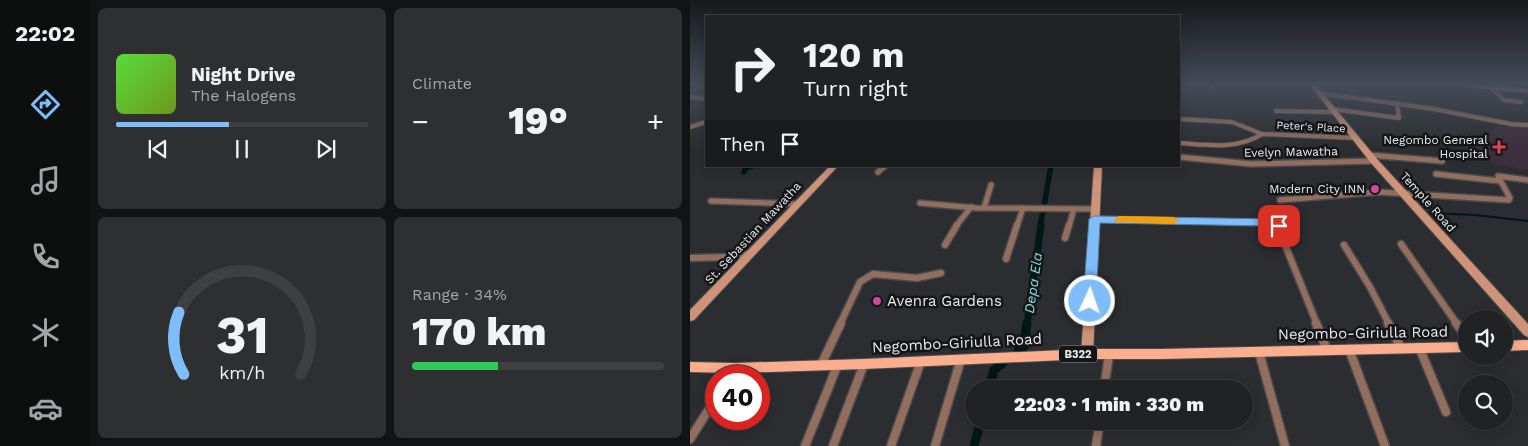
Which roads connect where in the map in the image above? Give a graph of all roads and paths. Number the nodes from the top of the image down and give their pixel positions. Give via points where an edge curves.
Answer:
1 (1330, 106) edge
2 (1397, 106) edge
3 (1411, 106) edge
4 (1333, 110) junction
5 (1276, 112) dead end
6 (1180, 119) edge
7 (705, 122) edge
8 (1528, 125) edge
9 (690, 127) edge
10 (1262, 134) junction
11 (1356, 138) junction
12 (1180, 143) edge
13 (1180, 156) edge
14 (1371, 158) junction
15 (1442, 161) dead end
16 (833, 167) edge
17 (884, 167) edge
18 (1098, 167) edge
19 (878, 172) dead end
20 (1436, 174) dead end
21 (1500, 178) junction
22 (1528, 180) edge
23 (991, 185) dead end
24 (1402, 192) junction
25 (1280, 200) dead end
26 (711, 201) dead end
27 (920, 203) dead end
28 (797, 204) junction
29 (972, 207) junction
30 (984, 208) junction
31 (1023, 208) junction
32 (1074, 209) junction
33 (1095, 214) junction
34 (1065, 238) dead end
35 (1401, 244) dead end
36 (945, 245) dead end
37 (1344, 245) dead end
38 (750, 254) junction
39 (690, 258) edge
40 (1006, 259) dead end
41 (942, 273) dead end
42 (690, 318) edge
43 (1458, 326) edge
44 (1528, 332) edge
45 (1528, 345) edge
46 (1513, 346) edge
47 (1419, 347) junction
48 (1458, 347) edge
49 (1350, 348) junction
50 (1401, 348) junction
51 (1327, 350) junction
52 (1259, 352) junction
53 (1087, 354) junction
54 (1109, 354) junction
55 (961, 359) junction
56 (921, 362) junction
57 (838, 364) junction
58 (864, 364) junction
59 (821, 365) junction
60 (690, 366) edge
61 (705, 368) edge
62 (770, 369) edge
63 (1105, 380) edge
64 (1446, 412) dead end
65 (705, 416) edge
66 (1099, 430) edge
67 (690, 440) edge
68 (805, 446) edge
69 (833, 446) edge
70 (891, 446) edge
71 (936, 446) edge
72 (1096, 446) edge
73 (1285, 446) edge
74 (1385, 446) edge

1 - 4 street, Temple Road
2 - 4 street via 1399,118
3 - 8 street
4 - 5 street
4 - 11 street, Temple Road
6 - 10 street via 1229,121
7 - 9 street
10 - 11 street, Peter's Place
10 - 12 street, Peter's Place via 1240,143
11 - 14 street, Temple Road
13 - 14 street, Evelyn Mawatha via 1250,164
14 - 15 street, Evelyn Mawatha
14 - 24 street, Temple Road
16 - 28 street, St. Sebastian Mawatha
17 - 19 street
18 - 33 street
20 - 21 street
21 - 22 street
21 - 24 street via 1509,200
23 - 30 street
24 - 25 street
24 - 44 street, Temple Road
26 - 28 street
27 - 29 street
28 - 38 street, St. Sebastian Mawatha
29 - 30 street
29 - 36 street
30 - 31 street
31 - 32 street
31 - 40 street
32 - 33 street
32 - 34 street
33 - 51 street via 1275,223 1279,226
33 - 53 street
35 - 43 street
37 - 50 street
38 - 39 street
38 - 42 street, St. Sebastian Mawatha
41 - 59 street via 917,278 873,274 860,282
45 - 46 main road
47 - 48 main road, Negombo-Giriulla Road / B322
47 - 50 main road, Negombo-Giriulla Road / B322
47 - 64 street
49 - 50 main road, Negombo-Giriulla Road / B322
49 - 51 main road, Negombo-Giriulla Road / B322
49 - 74 street
51 - 52 main road, Negombo-Giriulla Road / B322
52 - 54 main road, Negombo-Giriulla Road / B322
52 - 73 street
53 - 54 main road, Negombo-Giriulla Road / B322
53 - 55 main road, Negombo-Giriulla Road / B322
54 - 63 street
55 - 56 main road, Negombo-Giriulla Road / B322
55 - 71 street
56 - 58 main road, Negombo-Giriulla Road / B322
56 - 70 street
57 - 58 main road, Negombo-Giriulla Road / B322
57 - 59 main road, Negombo-Giriulla Road / B322
57 - 68 street
58 - 69 street
59 - 62 main road, Negombo-Giriulla Road / B322
60 - 61 main road, Negombo-Giriulla Road / B322
65 - 67 street
66 - 72 street

